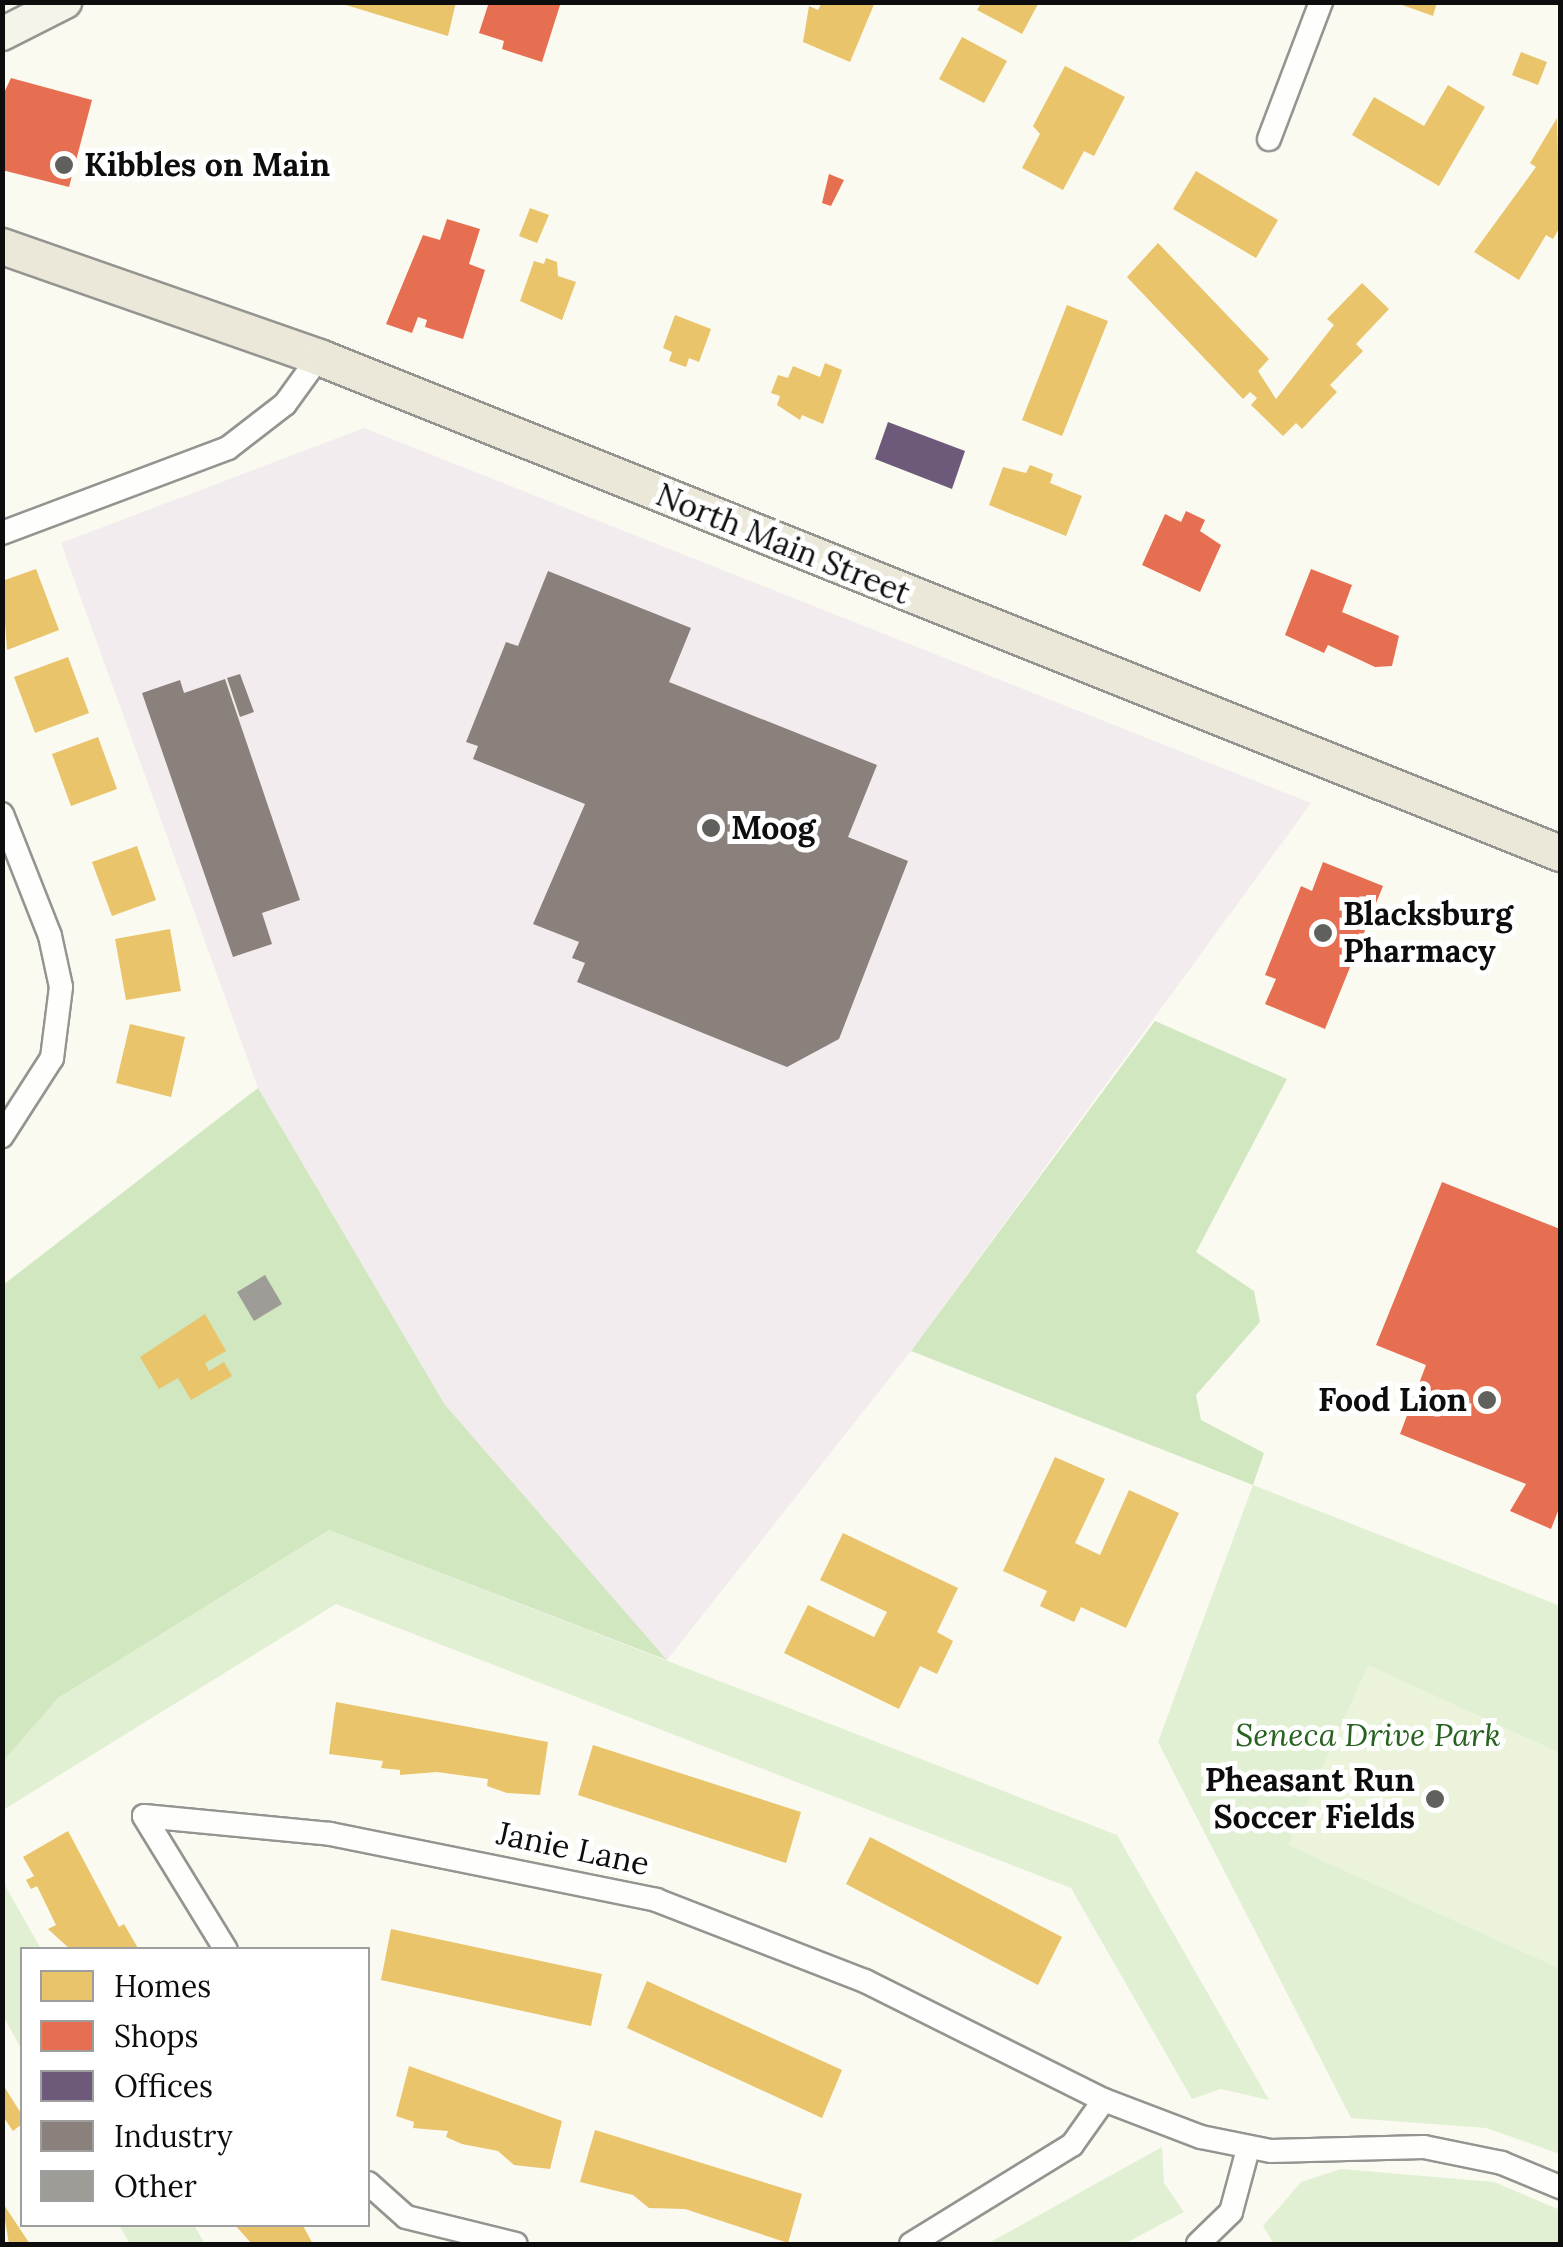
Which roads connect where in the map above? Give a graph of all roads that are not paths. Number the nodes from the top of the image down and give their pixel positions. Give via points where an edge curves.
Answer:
1 (65, 2) edge
2 (1320, 2) edge
3 (2, 34) edge
4 (1269, 140) dead end
5 (2, 246) edge
6 (319, 357) junction
7 (2, 533) edge
8 (2, 814) edge
9 (1560, 852) edge
10 (2, 1136) edge
11 (224, 1947) edge
12 (1104, 2100) junction
13 (1248, 2149) junction
14 (370, 2185) edge
15 (1560, 2186) edge
16 (516, 2244) edge
17 (910, 2244) edge
18 (1198, 2244) edge

1 - 3 street
2 - 4 street
5 - 6 main road, North Main Street
6 - 7 street via 285,404 228,448
6 - 9 main road, North Main Street
8 - 10 street via 50,936 61,987 52,1058
11 - 12 street, Janie Lane via 144,1816 330,1834 656,1900 865,1980
12 - 13 street, Janie Lane
12 - 17 street via 1072,2145
13 - 15 street, Janie Lane via 1424,2147 1502,2162
13 - 18 street via 1231,2212
14 - 16 street via 406,2217

